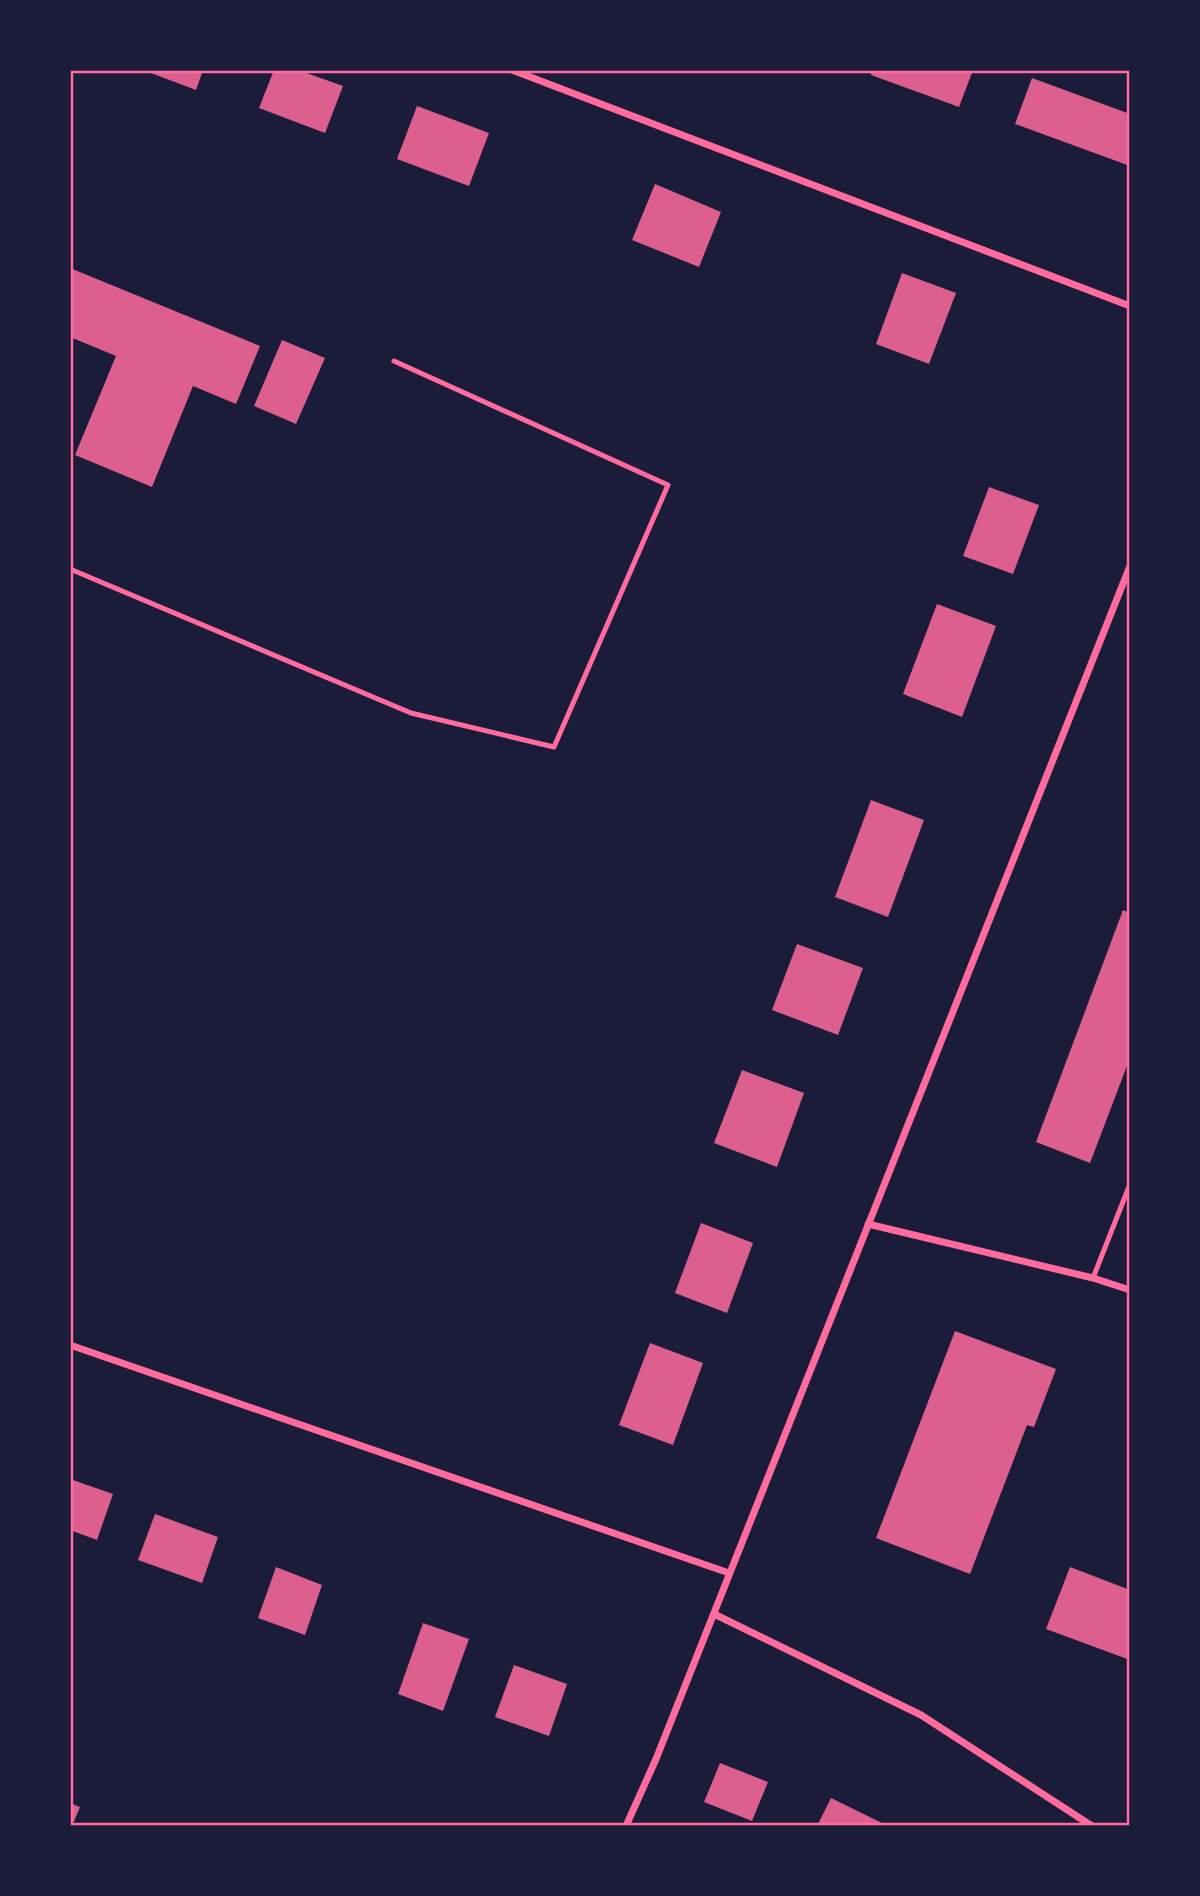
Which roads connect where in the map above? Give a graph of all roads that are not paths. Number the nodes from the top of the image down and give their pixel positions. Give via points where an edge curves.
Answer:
1 (512, 70) edge
2 (1130, 306) edge
3 (394, 361) dead end
4 (1130, 566) edge
5 (70, 569) edge
6 (1130, 1184) edge
7 (868, 1224) junction
8 (1093, 1279) junction
9 (1130, 1290) edge
10 (70, 1345) edge
11 (729, 1573) junction
12 (714, 1614) junction
13 (626, 1826) edge
14 (1092, 1826) edge

1 - 2 street
3 - 5 lane via 668,485 554,747 411,713
4 - 7 street
6 - 8 lane
7 - 8 street
7 - 11 street
8 - 9 street
10 - 11 street
11 - 12 street
12 - 13 street
12 - 14 street via 921,1715

